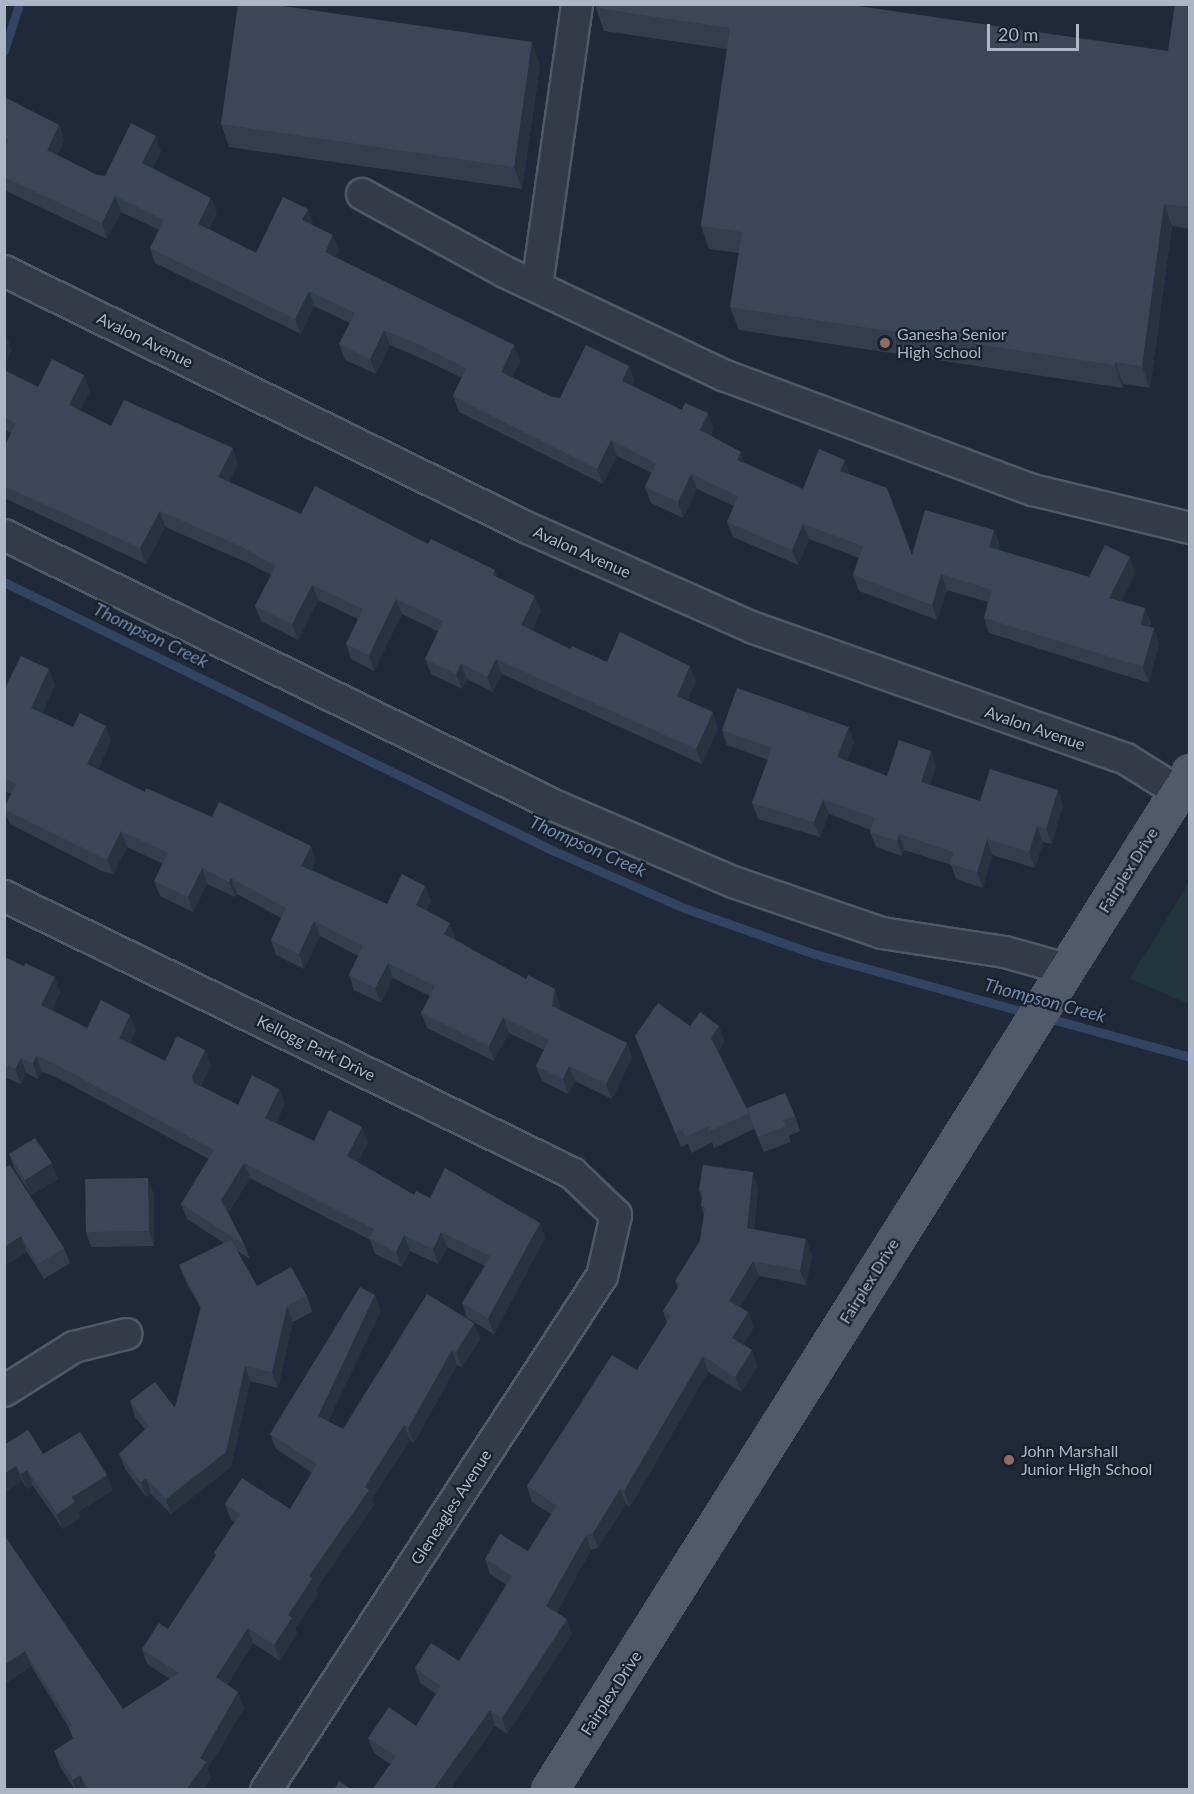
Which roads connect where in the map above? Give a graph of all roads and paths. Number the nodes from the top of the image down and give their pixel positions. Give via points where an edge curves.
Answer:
1 (577, 4) edge
2 (362, 195) dead end
3 (4, 271) edge
4 (537, 286) junction
5 (1190, 528) edge
6 (4, 535) edge
7 (1183, 782) edge
8 (4, 896) edge
9 (1060, 977) junction
10 (616, 1215) joint
11 (126, 1334) dead end
12 (4, 1392) edge
13 (266, 1790) edge
14 (549, 1790) edge

1 - 4 street
2 - 4 street
3 - 7 street, Avalon Avenue via 571,548 754,628
4 - 5 street via 723,375 920,449 1033,490
6 - 9 street via 558,807 733,882 882,933 1005,952
7 - 9 main road, Fairplex Drive
8 - 10 street, Kellogg Park Drive via 572,1173
9 - 14 main road, Fairplex Drive
10 - 13 street, Gleneagles Avenue via 602,1276
11 - 12 street via 74,1347

